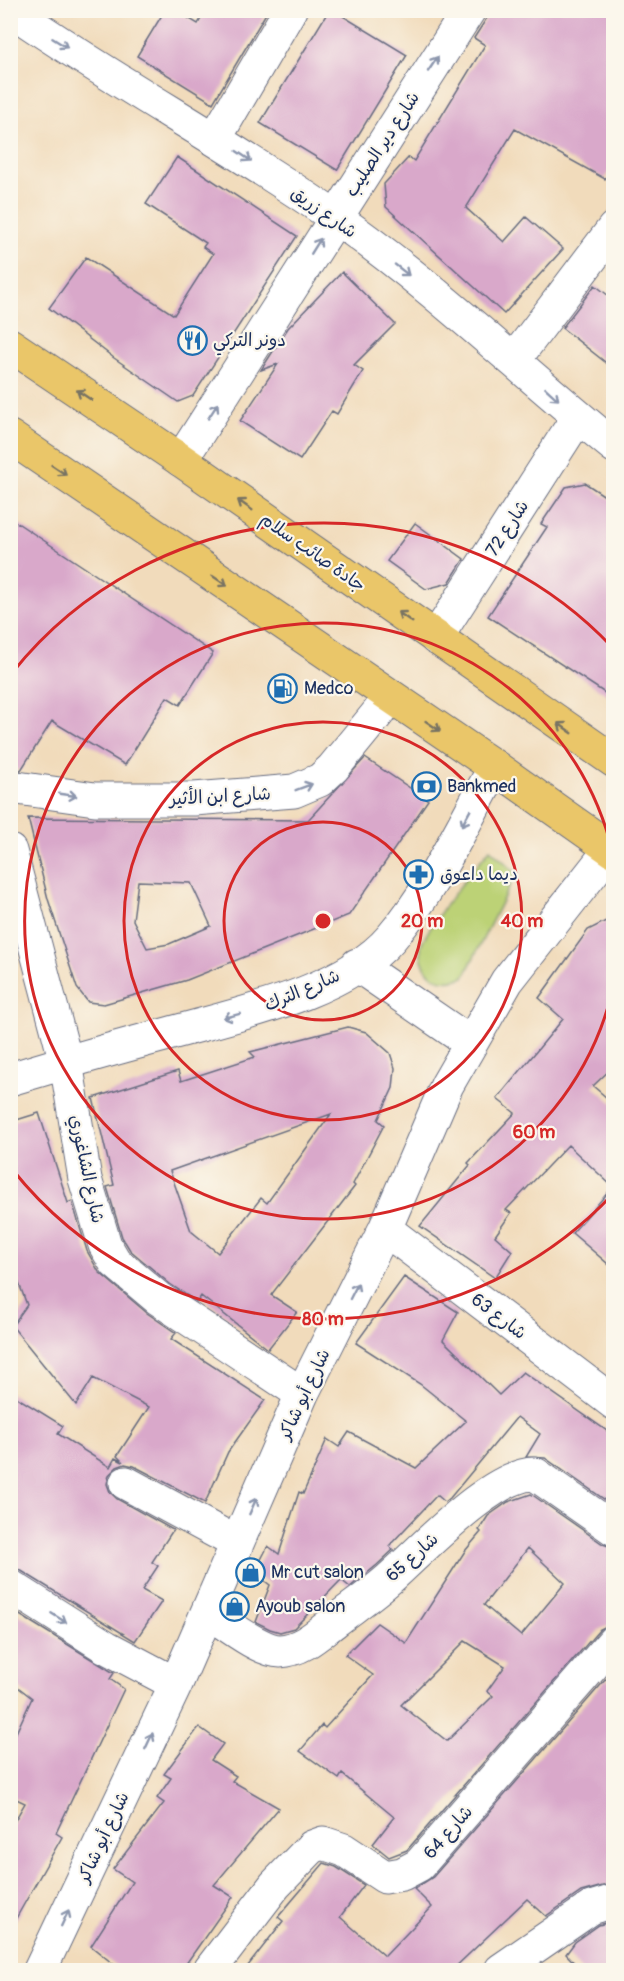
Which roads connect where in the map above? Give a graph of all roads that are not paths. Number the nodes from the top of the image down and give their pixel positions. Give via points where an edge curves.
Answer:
1 (11, 10) edge
2 (290, 10) edge
3 (469, 10) edge
4 (216, 137) junction
5 (335, 217) junction
6 (614, 228) edge
7 (10, 345) edge
8 (514, 360) junction
9 (578, 417) junction
10 (12, 440) edge
11 (614, 446) edge
12 (181, 460) junction
13 (436, 638) junction
14 (390, 697) junction
15 (614, 761) edge
16 (495, 767) junction
17 (10, 788) edge
18 (613, 848) edge
19 (10, 850) edge
20 (357, 965) junction
21 (470, 1042) junction
22 (66, 1062) junction
23 (10, 1079) edge
24 (385, 1229) junction
25 (302, 1394) junction
26 (614, 1403) edge
27 (126, 1483) dead end
28 (614, 1529) edge
29 (237, 1543) junction
30 (10, 1586) edge
31 (208, 1612) junction
32 (611, 1649) edge
33 (176, 1684) junction
34 (614, 1901) edge
35 (40, 1971) edge
36 (210, 1971) edge
37 (501, 1971) edge

1 -> 4 street, شارع زريق
2 - 4 street
5 -> 3 street, شارع دير الصليب
4 -> 5 street, شارع زريق
5 -> 8 street, شارع زريق
12 -> 5 street, شارع دير الصليب
6 - 8 street
12 -> 7 highway, جادة صائب سلام
8 -> 9 street, شارع زريق
9 - 11 street, شارع زريق
9 - 13 street, شارع 72
10 -> 14 highway
13 -> 12 highway, جادة صائب سلام
15 -> 13 highway, جادة صائب سلام
14 -> 16 highway
17 -> 14 street, شارع ابن الأثير via 94,799 194,799 294,791 320,780 333,768
16 - 18 highway
16 -> 20 street, شارع الترك via 415,905 390,939
18 - 21 street, شارع أبو شاكر via 507,981
19 - 22 street, شارع الشاغوري
20 - 21 street
20 -> 22 street, شارع الترك via 269,1006
21 - 24 street, شارع أبو شاكر via 447,1085
22 - 23 street, شارع الترك
22 - 25 street, شارع الشاغوري via 85,1179 114,1262 159,1299
25 -> 24 street, شارع أبو شاكر
24 - 26 street, شارع 63
29 -> 25 street, شارع أبو شاكر
27 - 29 street
28 - 31 street, شارع 65 via 535,1474 523,1474 482,1498 388,1580 299,1647 278,1651 261,1646
29 - 31 street, شارع أبو شاكر
30 -> 33 street via 106,1647
31 - 33 street, شارع أبو شاكر
32 - 36 street, شارع 64 via 419,1865 402,1874 386,1876 344,1850 323,1843 312,1847 275,1885
35 -> 33 street, شارع أبو شاكر
34 - 37 street via 591,1908

